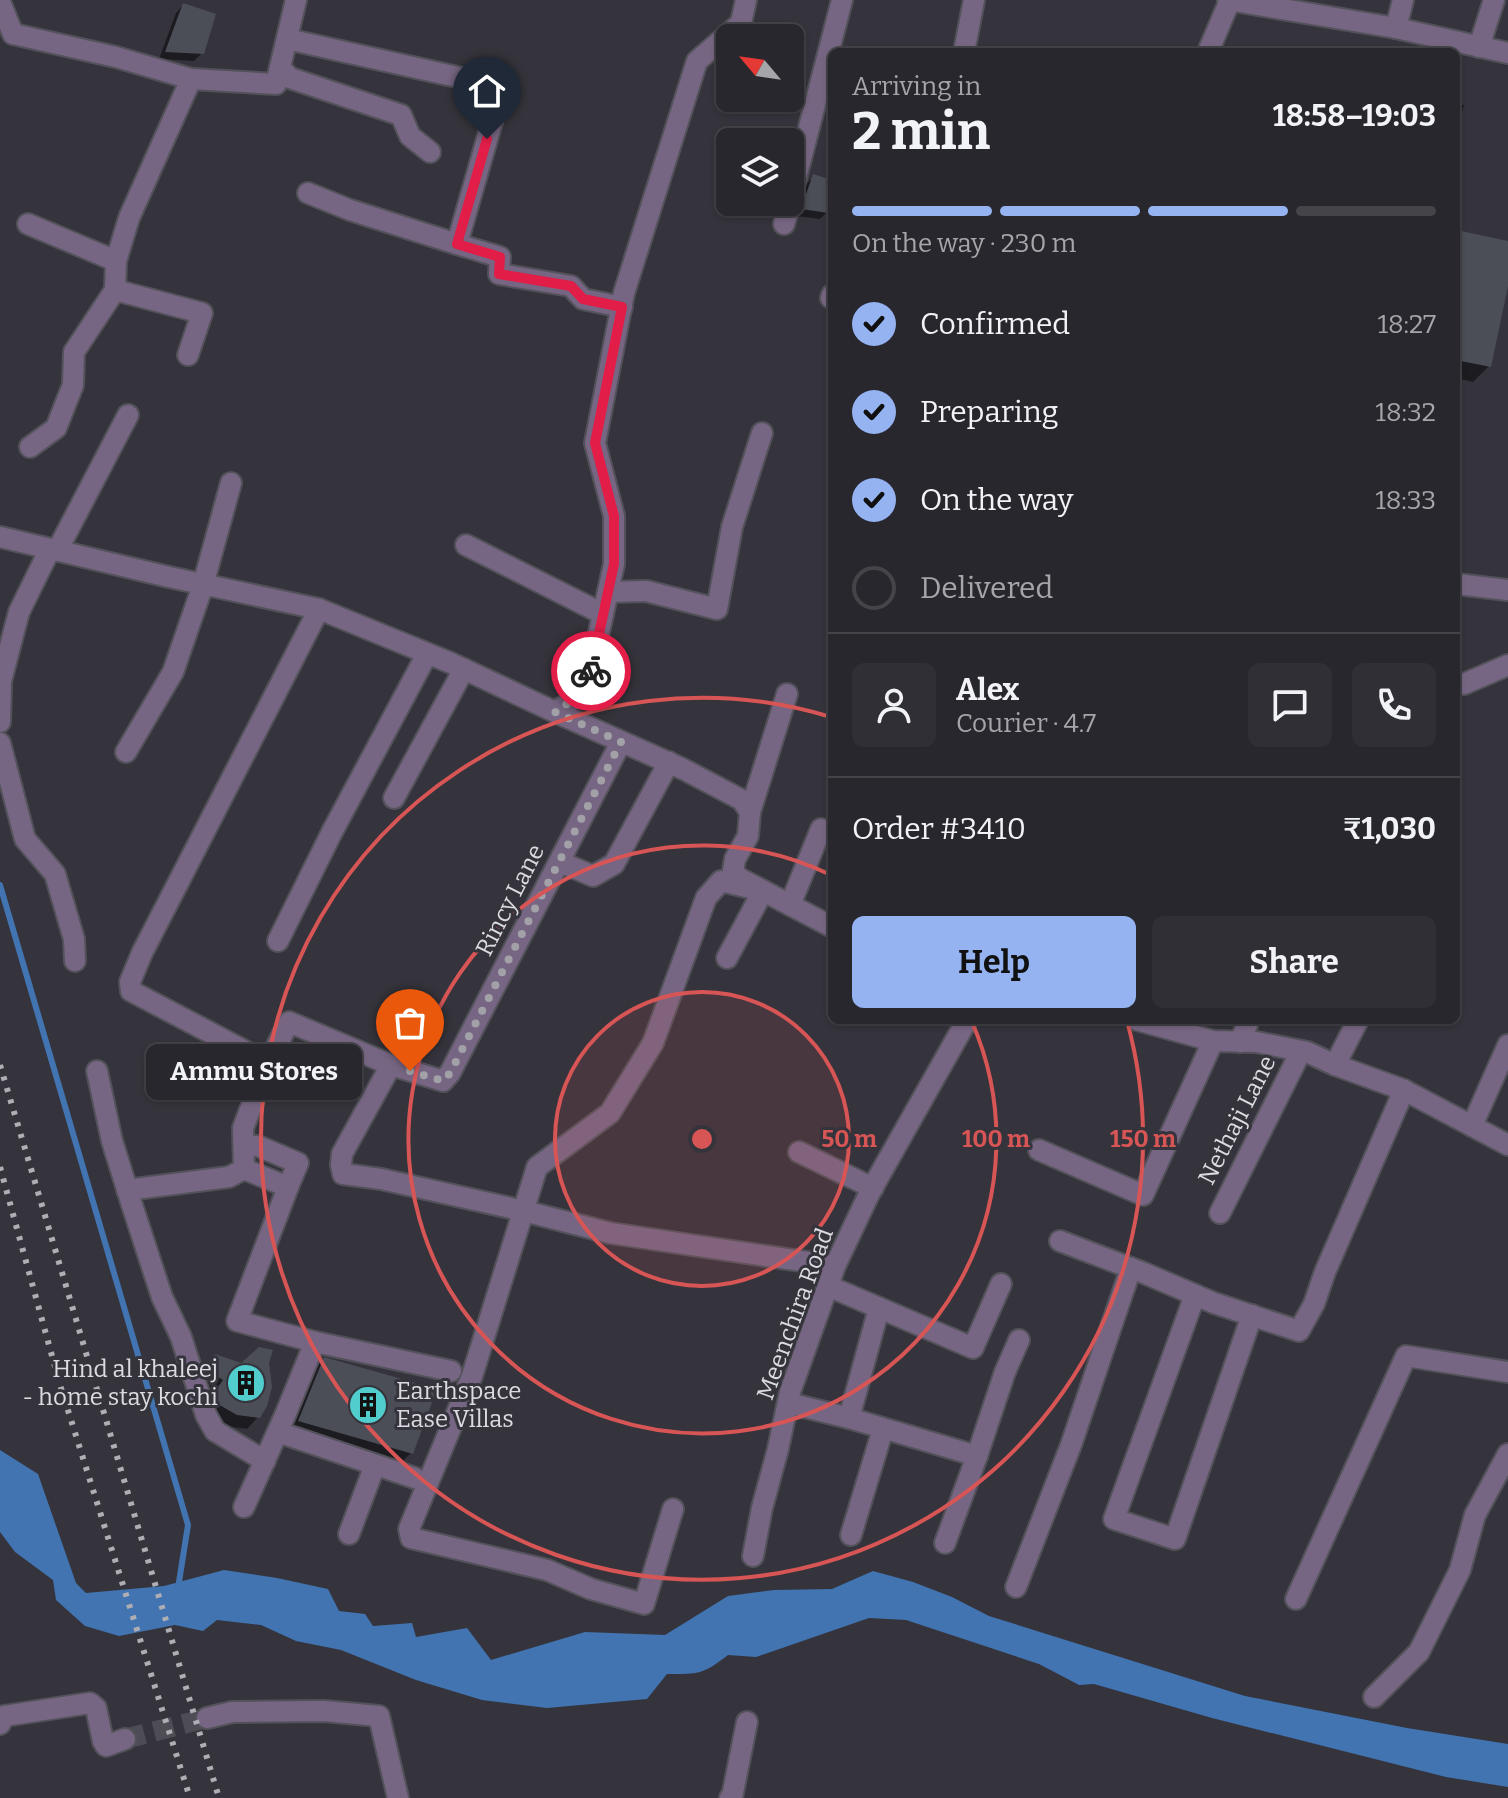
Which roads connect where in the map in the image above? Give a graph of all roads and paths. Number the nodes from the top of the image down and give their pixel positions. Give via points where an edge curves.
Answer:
1 (296, 0) edge
2 (746, 0) edge
3 (842, 0) edge
4 (974, 0) edge
5 (1229, 0) edge
6 (1403, 0) edge
7 (1494, 0) edge
8 (0, 2) edge
9 (1396, 28) junction
10 (287, 39) junction
11 (1479, 47) junction
12 (830, 48) edge
13 (965, 48) edge
14 (1210, 48) edge
15 (1508, 53) edge
16 (828, 54) edge
17 (278, 76) junction
18 (191, 79) junction
19 (804, 148) edge
20 (430, 152) dead end
21 (308, 193) dead end
22 (786, 216) edge
23 (28, 224) dead end
24 (784, 224) dead end
25 (457, 244) junction
26 (116, 261) junction
27 (115, 290) junction
28 (622, 307) junction
29 (188, 355) dead end
30 (128, 415) dead end
31 (762, 433) dead end
32 (30, 447) dead end
33 (231, 483) dead end
34 (0, 537) edge
35 (466, 545) dead end
36 (54, 550) junction
37 (1460, 584) edge
38 (203, 585) junction
39 (1508, 590) edge
40 (608, 592) junction
41 (319, 609) junction
42 (603, 614) junction
43 (427, 654) junction
44 (1508, 665) edge
45 (464, 669) junction
46 (1464, 684) dead end
47 (787, 694) dead end
48 (555, 712) junction
49 (0, 722) edge
50 (621, 742) junction
51 (0, 743) edge
52 (126, 752) dead end
53 (669, 762) junction
54 (394, 798) dead end
55 (750, 812) junction
56 (821, 829) dead end
57 (560, 862) junction
58 (763, 891) junction
59 (790, 905) junction
60 (828, 925) edge
61 (278, 941) dead end
62 (727, 958) dead end
63 (75, 961) dead end
64 (965, 1024) edge
65 (1168, 1024) edge
66 (1247, 1024) edge
67 (1356, 1024) edge
68 (1192, 1027) edge
69 (1213, 1041) junction
70 (1240, 1042) junction
71 (1508, 1045) edge
72 (1301, 1051) junction
73 (268, 1063) junction
74 (391, 1065) junction
75 (1335, 1065) junction
76 (97, 1071) dead end
77 (1404, 1090) junction
78 (1472, 1126) junction
79 (1508, 1145) edge
80 (244, 1146) junction
81 (1039, 1150) dead end
82 (799, 1152) dead end
83 (244, 1169) junction
84 (288, 1187) junction
85 (873, 1188) junction
86 (127, 1190) junction
87 (524, 1211) junction
88 (1220, 1213) dead end
89 (1060, 1241) dead end
90 (835, 1266) junction
91 (1131, 1268) junction
92 (1001, 1284) dead end
93 (828, 1286) junction
94 (1195, 1295) junction
95 (879, 1308) junction
96 (1252, 1315) junction
97 (1019, 1340) dead end
98 (315, 1342) junction
99 (451, 1371) dead end
100 (1508, 1372) edge
101 (788, 1403) junction
102 (849, 1418) junction
103 (883, 1429) junction
104 (278, 1432) junction
105 (1508, 1454) edge
106 (977, 1456) junction
107 (265, 1461) junction
108 (375, 1465) junction
109 (415, 1478) dead end
110 (244, 1507) dead end
111 (673, 1509) dead end
112 (349, 1534) dead end
113 (851, 1535) dead end
114 (945, 1543) dead end
115 (753, 1556) dead end
116 (1016, 1587) dead end
117 (1296, 1599) dead end
118 (1374, 1697) dead end
119 (207, 1718) tunnel mouth
120 (747, 1722) dead end
121 (0, 1724) edge
122 (125, 1739) tunnel mouth
123 (398, 1798) edge
124 (730, 1798) edge

1 - 10 street
2 - 28 street via 741,23 697,61
3 - 12 street
4 - 13 street
5 - 9 street
5 - 14 street
6 - 9 street
7 - 11 street
8 - 18 street via 13,34
9 - 11 street
10 - 17 street
10 - 25 street via 502,87
11 - 15 street
16 - 19 street
17 - 18 street
17 - 20 street via 401,115 410,136
18 - 26 street via 129,218
21 - 25 street
22 - 24 street
23 - 26 street
25 - 28 street via 500,257 499,274 571,286 583,299
26 - 27 street
27 - 29 street via 202,313
27 - 32 street via 74,352 73,385 56,428
28 - 40 street via 595,443 614,516
30 - 36 street
31 - 40 street via 732,527 717,609 646,591
33 - 38 street
34 - 36 street
35 - 42 street
36 - 38 street
36 - 49 street via 19,612 1,681
37 - 39 street
38 - 41 street
38 - 52 street via 173,672
40 - 42 street
41 - 43 street
41 - 73 street via 130,982 131,991
42 - 48 street via 586,691
43 - 45 street
43 - 61 street
44 - 46 street
45 - 48 street
45 - 54 street
47 - 55 street
48 - 50 street
50 - 53 street
50 - 57 street, Rincy Lane
51 - 63 street via 25,839 55,874
53 - 55 street via 742,800
53 - 57 street via 614,864 593,876
55 - 58 street via 748,836 733,871
56 - 59 street
57 - 74 street, Rincy Lane via 450,1073 443,1081
58 - 59 street
58 - 62 street
58 - 87 street via 721,881 706,898 653,1043 610,1113 537,1167
59 - 60 street
64 - 85 street, Meenchira Road
65 - 68 street
66 - 70 street
67 - 75 street
68 - 69 street
69 - 70 street
69 - 81 street via 1143,1195
70 - 72 street
71 - 78 street
72 - 75 street
72 - 88 street, Nethaji Lane
73 - 74 street via 289,1022
73 - 80 street via 243,1128
74 - 87 street via 342,1154 343,1174
75 - 77 street
76 - 86 street
77 - 78 street
77 - 96 street via 1299,1331
78 - 79 street
80 - 83 street
80 - 84 street via 258,1146 298,1163
82 - 85 street
83 - 84 street
83 - 86 street via 229,1177
84 - 98 street via 237,1321
85 - 90 street, Meenchira Road
86 - 107 street via 206,1415 215,1431
87 - 90 street via 610,1233
87 - 111 street via 472,1376 409,1529 411,1538 547,1570 644,1604
89 - 91 street
90 - 93 street, Meenchira Road
91 - 94 street
91 - 116 street
92 - 95 street via 973,1348
93 - 95 street
93 - 101 street, Meenchira Road
94 - 96 street
94 - 96 street via 1114,1519 1175,1539
95 - 102 street
97 - 106 street
98 - 99 street
98 - 104 street
100 - 117 street via 1406,1356
101 - 102 street
101 - 115 street, Meenchira Road
102 - 103 street
103 - 106 street
103 - 113 street
104 - 107 street
104 - 108 street
105 - 118 street via 1475,1515 1460,1570 1419,1652
106 - 114 street
107 - 110 street
108 - 109 street
108 - 112 street
119 - 123 street via 232,1712 379,1716
120 - 124 street
121 - 122 street via 4,1716 90,1703 106,1746

